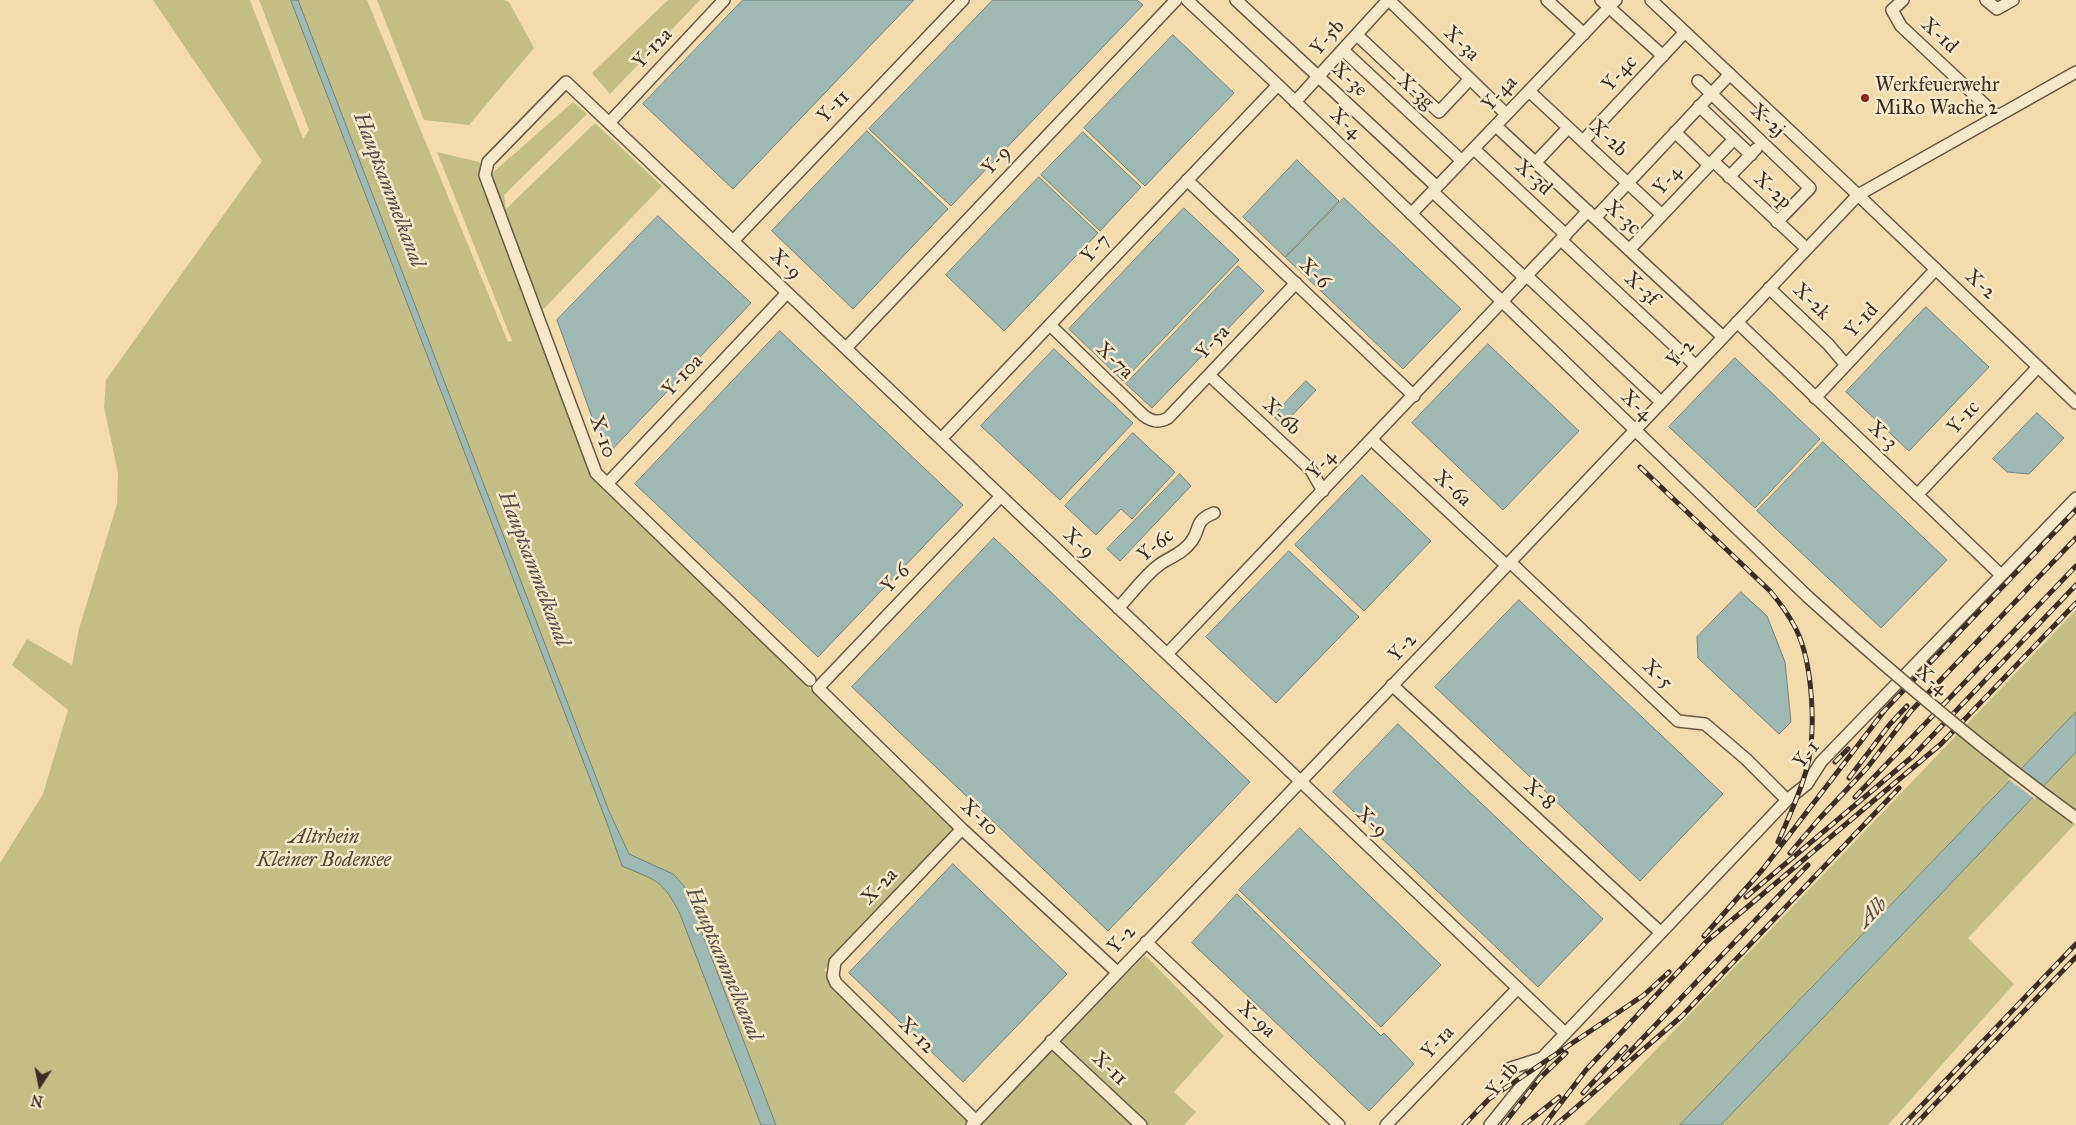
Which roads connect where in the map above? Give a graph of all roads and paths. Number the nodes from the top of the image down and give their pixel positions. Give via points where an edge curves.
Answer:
1 (724, 0) edge
2 (963, 0) edge
3 (1176, 0) edge
4 (1187, 0) edge
5 (1236, 0) edge
6 (1389, 0) edge
7 (1547, 0) edge
8 (1651, 0) edge
9 (1903, 0) edge
10 (1986, 0) edge
11 (2013, 0) edge
12 (1609, 2) edge
13 (1685, 32) junction
14 (1357, 34) junction
15 (1584, 34) junction
16 (1343, 50) junction
17 (1662, 56) junction
18 (2076, 72) edge
19 (1730, 74) junction
20 (1319, 77) junction
21 (1470, 79) junction
22 (1698, 81) dead end
23 (1278, 85) junction
24 (1529, 91) junction
25 (1711, 94) junction
26 (1296, 102) junction
27 (1699, 106) junction
28 (1506, 114) junction
29 (1997, 116) junction
30 (609, 123) junction
31 (1496, 126) junction
32 (1568, 128) junction
33 (1675, 132) junction
34 (1734, 138) junction
35 (1583, 141) junction
36 (1762, 142) junction
37 (1474, 149) junction
38 (1751, 155) junction
39 (1462, 161) junction
40 (488, 162) joint
41 (1536, 163) junction
42 (1711, 163) junction
43 (1729, 177) junction
44 (1187, 180) junction
45 (1627, 183) junction
46 (1435, 189) junction
47 (1858, 195) junction
48 (1411, 214) junction
49 (1591, 215) junction
50 (1662, 215) junction
51 (1777, 222) junction
52 (1563, 237) junction
53 (733, 241) junction
54 (1806, 249) junction
55 (1629, 250) junction
56 (1936, 269) junction
57 (1526, 277) junction
58 (1296, 283) junction
59 (1769, 288) junction
60 (788, 293) junction
61 (1503, 302) junction
62 (1737, 322) junction
63 (1050, 325) junction
64 (1723, 337) junction
65 (846, 348) junction
66 (1846, 365) junction
67 (1696, 366) junction
68 (2038, 367) junction
69 (1209, 375) junction
70 (1414, 396) junction
71 (1815, 398) junction
72 (1661, 402) junction
73 (2076, 403) edge
74 (1153, 421) joint
75 (1634, 430) junction
76 (942, 438) junction
77 (1372, 440) junction
78 (607, 484) junction
79 (1323, 491) junction
80 (1917, 495) junction
81 (1001, 496) junction
82 (2076, 498) edge
83 (1214, 513) dead end
84 (1508, 564) junction
85 (2001, 575) junction
86 (1118, 608) junction
87 (1167, 654) junction
88 (814, 684) junction
89 (1392, 685) junction
90 (1300, 781) junction
91 (1787, 800) junction
92 (2076, 818) edge
93 (962, 828) junction
94 (1660, 932) junction
95 (1146, 942) junction
96 (1117, 972) junction
97 (832, 976) joint
98 (1518, 988) junction
99 (1565, 1033) junction
100 (1052, 1041) junction
101 (1542, 1058) junction
102 (1508, 1069) dead end
103 (974, 1123) edge
104 (1141, 1125) edge
105 (1339, 1125) edge
106 (1386, 1125) edge
107 (1490, 1125) edge

1 - 30 street, Y-12a
2 - 53 street, Y-11
3 - 65 street, Y-9
4 - 23 street, X-4
5 - 20 street, X-3e
6 - 14 street, Y-5b
6 - 21 street, X-3a
7 - 15 street
8 - 13 street, X-2
9 - 29 street, X-1d via 1892,10 1901,26
10 - 11 street via 1996,10
12 - 15 street, Y-4a
12 - 17 street
13 - 17 street, Y-4c
13 - 19 street, X-2
14 - 16 street, Y-5b
14 - 21 street via 1438,112
15 - 24 street, Y-4a
16 - 20 street, Y-5b
16 - 39 street, X-3g
17 - 35 street, Y-4c
18 - 29 street
19 - 25 street
19 - 47 street, X-2
20 - 26 street, Y-5b
20 - 46 street, X-3e
21 - 28 street, X-3a
22 - 25 street, X-2j
23 - 26 street, X-4
23 - 44 street, Y-7
24 - 28 street, Y-4a
24 - 32 street, X-2b
25 - 27 street
25 - 36 street, X-2j
26 - 48 street, X-4
27 - 33 street
27 - 34 street
28 - 31 street, Y-4a
29 - 47 street
30 - 40 street, X-9 via 566,82
30 - 53 street, X-9
31 - 37 street, Y-4a
31 - 41 street, X-3c
32 - 35 street, X-2b
32 - 41 street
33 - 42 street, X-2p
33 - 45 street
34 - 38 street
34 - 42 street, Y-4
35 - 45 street, X-2b
36 - 38 street
36 - 51 street, X-2j via 1810,188
37 - 39 street, Y-4a
37 - 52 street, X-3d
38 - 43 street
39 - 46 street, Y-4a
40 - 78 street, X-10 via 485,175 596,473
41 - 49 street, X-3c
42 - 43 street, X-2p
42 - 50 street, Y-4
43 - 51 street, X-2p
44 - 58 street, X-6
44 - 63 street, Y-7
45 - 49 street
45 - 50 street, X-2b
46 - 48 street, Y-4a
46 - 57 street, X-3e
47 - 54 street, Y-2
47 - 56 street, X-2
48 - 61 street, X-4
49 - 52 street
49 - 55 street, X-3c
50 - 55 street, Y-4
51 - 54 street, X-2p
52 - 57 street
52 - 67 street, X-3f
53 - 60 street, X-9
54 - 59 street, Y-2
55 - 64 street, X-3c
56 - 66 street, Y-1d
56 - 68 street, X-2
57 - 61 street
57 - 72 street, X-3e
58 - 69 street, Y-5a
58 - 70 street, X-6
59 - 62 street, Y-2
59 - 66 street, X-2k
60 - 65 street, X-9
60 - 78 street, Y-10a
61 - 70 street, Y-4
61 - 75 street, X-4
62 - 64 street, Y-2
62 - 71 street, X-3
63 - 74 street, X-7a
63 - 76 street, Y-7
64 - 67 street, Y-2
65 - 76 street, X-9
66 - 71 street, Y-1d
67 - 72 street, Y-2
68 - 73 street, X-2
68 - 80 street, Y-1c
69 - 74 street, Y-5a via 1168,418
69 - 79 street, X-6b via 1311,470
70 - 77 street, Y-4
71 - 80 street, X-3
72 - 75 street, Y-2
75 - 84 street, Y-2
75 - 92 street, X-4, bridge via 1895,676 1976,744
76 - 81 street, X-9
77 - 79 street, Y-4
77 - 84 street, X-6a
78 - 88 street, X-10
79 - 87 street, Y-4
80 - 85 street, X-3
81 - 86 street, X-9
81 - 88 street, Y-6
82 - 85 street, Y-1
83 - 86 street, Y-6c via 1196,526 1192,541 1176,556 1159,565
84 - 89 street, Y-2
84 - 91 street, X-5 via 1678,721 1705,724
85 - 91 street, Y-1 via 1821,762 1807,784
86 - 87 street, X-9
87 - 90 street, X-9
88 - 93 street, X-10
89 - 90 street, Y-2
89 - 94 street, X-8
90 - 95 street, Y-2
90 - 98 street, X-9
91 - 94 street, Y-1
93 - 96 street, X-10
93 - 97 street, X-2a via 835,962
94 - 99 street, Y-1
95 - 96 street, Y-2
95 - 105 street, X-9a
96 - 100 street, Y-2
97 - 103 street, X-12
98 - 99 street, X-9
98 - 106 street, Y-1a
99 - 101 street, Y-1b
100 - 103 street, Y-2
100 - 104 street, X-11
101 - 102 street, Y-1b
101 - 107 street, Y-1b

